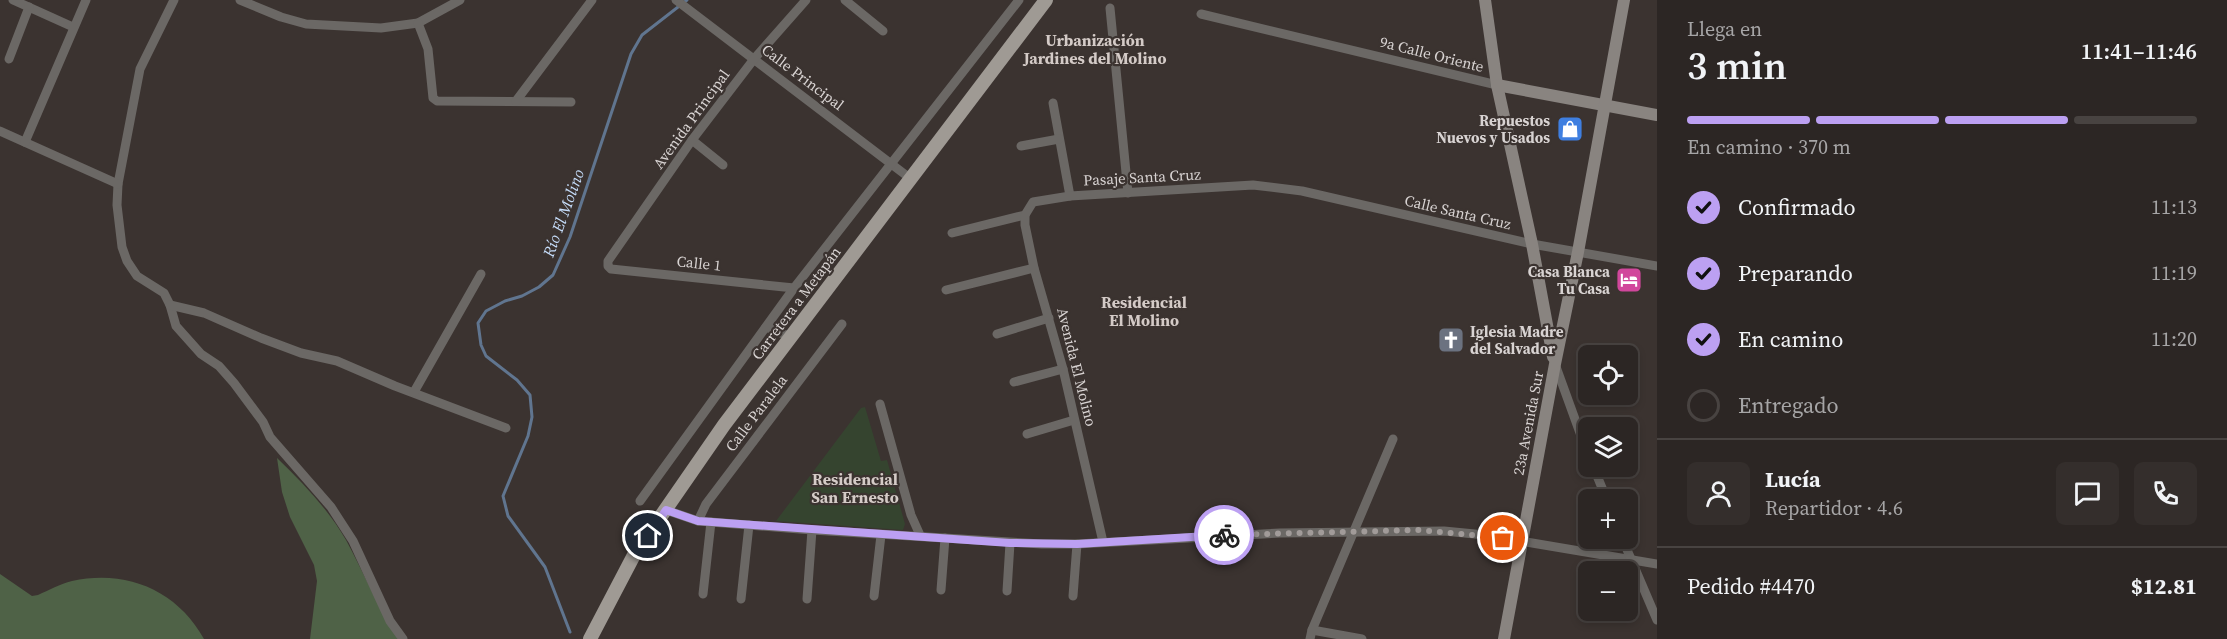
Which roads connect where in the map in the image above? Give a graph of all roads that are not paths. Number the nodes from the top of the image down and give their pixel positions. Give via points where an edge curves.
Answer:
1 (13, 0) edge
2 (86, 0) edge
3 (174, 0) edge
4 (240, 0) edge
5 (460, 0) edge
6 (592, 0) edge
7 (676, 0) edge
8 (806, 0) edge
9 (845, 0) edge
10 (1019, 0) edge
11 (1046, 0) edge
12 (1485, 0) edge
13 (1624, 0) edge
14 (29, 7) junction
15 (1110, 8) dead end
16 (1201, 14) dead end
17 (418, 23) junction
18 (73, 27) junction
19 (883, 31) dead end
20 (9, 59) dead end
21 (754, 59) junction
22 (1497, 85) junction
23 (516, 101) junction
24 (571, 102) dead end
25 (1053, 103) dead end
26 (1604, 106) junction
27 (1657, 115) edge
28 (0, 131) edge
29 (1059, 139) junction
30 (692, 141) junction
31 (25, 142) junction
32 (1021, 147) dead end
33 (890, 163) junction
34 (723, 165) dead end
35 (911, 179) junction
36 (118, 184) junction
37 (1253, 185) joint
38 (1128, 193) junction
39 (1070, 196) junction
40 (1025, 215) junction
41 (952, 233) dead end
42 (1532, 244) junction
43 (1578, 252) junction
44 (608, 261) joint
45 (1657, 266) edge
46 (1034, 268) junction
47 (481, 274) dead end
48 (794, 288) junction
49 (946, 290) dead end
50 (170, 305) junction
51 (1049, 318) junction
52 (842, 324) dead end
53 (766, 327) junction
54 (997, 333) dead end
55 (790, 338) junction
56 (1555, 364) junction
57 (1063, 369) junction
58 (1014, 382) dead end
59 (414, 392) junction
60 (880, 404) dead end
61 (1074, 420) junction
62 (1578, 427) edge
63 (506, 428) dead end
64 (1027, 434) dead end
65 (1394, 439) dead end
66 (640, 501) dead end
67 (666, 510) junction
68 (698, 521) junction
69 (711, 522) junction
70 (749, 525) junction
71 (812, 530) junction
72 (1356, 530) junction
73 (881, 534) junction
74 (920, 535) junction
75 (945, 538) junction
76 (1521, 541) junction
77 (1103, 542) junction
78 (1010, 543) junction
79 (1077, 544) junction
80 (1626, 549) edge
81 (1631, 560) junction
82 (1657, 564) edge
83 (941, 590) dead end
84 (1007, 591) dead end
85 (703, 594) dead end
86 (874, 596) dead end
87 (1073, 596) dead end
88 (807, 598) dead end
89 (741, 599) dead end
90 (1657, 621) edge
91 (1311, 634) edge
92 (403, 639) edge
93 (590, 639) edge
94 (1362, 639) edge
95 (1504, 639) edge

1 - 14 street
2 - 18 street
3 - 36 street via 140,69
4 - 17 street via 306,24 381,28
5 - 17 street
6 - 23 street
7 - 21 street, Calle Principal
8 - 21 street, Avenida Principal
9 - 19 street
10 - 33 street
11 - 35 main road, Carretera a Metapán
12 - 22 main road
13 - 26 main road, 23a Avenida Sur
14 - 18 street
14 - 20 street
15 - 38 street
16 - 22 street, 9a Calle Oriente
17 - 23 street via 428,49 435,100
18 - 31 street
21 - 30 street, Avenida Principal
21 - 33 street, Calle Principal
22 - 26 main road, 9a Calle Oriente
22 - 42 main road
23 - 24 street
25 - 29 street
26 - 27 main road, 9a Calle Oriente
26 - 43 main road, 23a Avenida Sur
28 - 31 street
29 - 32 street
29 - 39 street
30 - 34 street
30 - 44 street, Avenida Principal
31 - 36 street
33 - 35 street, Calle Principal
33 - 48 street
35 - 55 main road, Carretera a Metapán
36 - 50 street via 117,206 127,261 137,276 164,293
37 - 38 street, Pasaje Santa Cruz
37 - 42 street, Calle Santa Cruz via 1302,191
38 - 39 street, Pasaje Santa Cruz
39 - 40 street, Pasaje Santa Cruz via 1033,202
40 - 41 street
40 - 46 street, Avenida El Molino
42 - 43 street, Calle Santa Cruz
42 - 56 main road
43 - 45 street, Calle Santa Cruz
43 - 56 main road, 23a Avenida Sur
44 - 48 street, Calle 1 via 611,269
46 - 49 street
46 - 51 street, Avenida El Molino
47 - 59 street
48 - 53 street
50 - 59 street via 198,310 261,338 338,361
50 - 92 street via 176,326 234,383 270,437 331,507 353,541 390,621
51 - 54 street
51 - 57 street, Avenida El Molino
52 - 68 street, Calle Paralela via 706,504
53 - 55 street
53 - 66 street
55 - 67 main road, Carretera a Metapán
56 - 62 street
56 - 76 main road, 23a Avenida Sur
57 - 58 street
57 - 61 street, Avenida El Molino
59 - 63 street
60 - 74 street
61 - 64 street
61 - 77 street, Avenida El Molino
65 - 72 street
67 - 68 street
67 - 93 main road, Carretera a Metapán via 634,555
68 - 69 street
69 - 70 street
69 - 85 street
70 - 71 street
70 - 89 street
71 - 73 street
71 - 88 street
72 - 76 street via 1444,531
72 - 77 street
72 - 91 street
73 - 74 street
73 - 86 street
74 - 75 street
75 - 78 street
75 - 83 street
76 - 81 street
76 - 95 main road, 23a Avenida Sur
77 - 79 street
78 - 79 street
78 - 84 street
79 - 87 street
80 - 81 street
81 - 82 street
81 - 90 street
91 - 94 street

